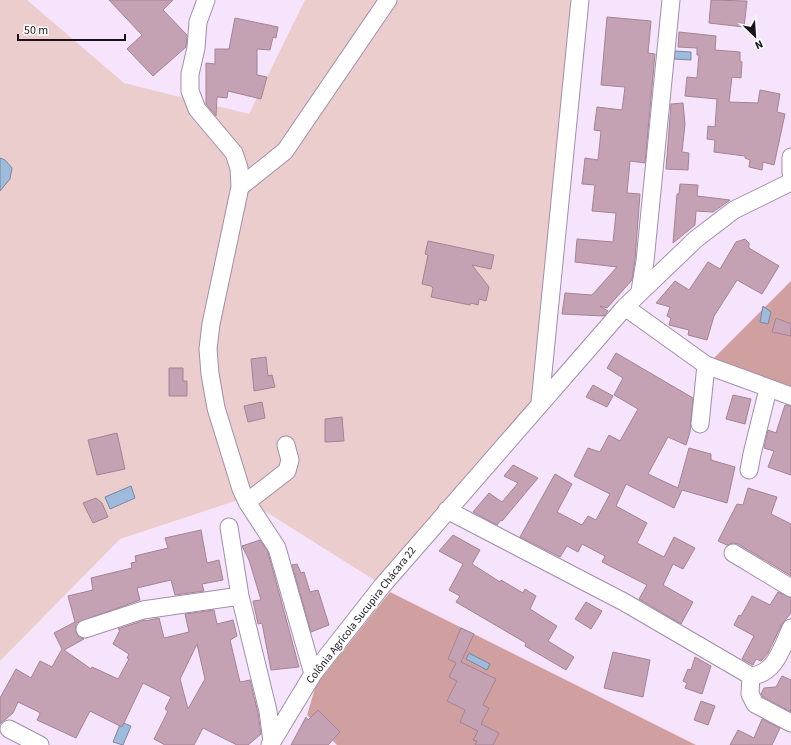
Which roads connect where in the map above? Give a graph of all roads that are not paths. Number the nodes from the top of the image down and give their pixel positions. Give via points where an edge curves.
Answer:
1 (206, 0) edge
2 (388, 0) edge
3 (580, 0) edge
4 (671, 0) edge
5 (791, 157) edge
6 (791, 173) edge
7 (791, 182) edge
8 (240, 187) junction
9 (640, 291) junction
10 (625, 307) junction
11 (706, 365) junction
12 (768, 389) junction
13 (791, 396) edge
14 (540, 403) junction
15 (700, 424) dead end
16 (286, 445) dead end
17 (749, 470) dead end
18 (247, 502) junction
19 (447, 510) junction
20 (229, 527) dead end
21 (733, 553) dead end
22 (791, 588) edge
23 (240, 596) junction
24 (85, 629) dead end
25 (790, 634) edge
26 (313, 674) junction
27 (750, 676) junction
28 (791, 723) edge
29 (9, 729) dead end
30 (271, 743) edge
31 (40, 745) edge

1 - 8 street via 198,22 190,91 196,109 234,153 239,168
2 - 8 street via 285,151
3 - 14 street
4 - 9 street
5 - 6 street
7 - 9 street, Colônia Agrícola Sucupira Chácara 22 via 734,210 696,239
8 - 18 street via 208,349 216,408
9 - 10 street, Colônia Agrícola Sucupira Chácara 22
10 - 11 street
10 - 14 street, Colônia Agrícola Sucupira Chácara 22
11 - 12 street
11 - 15 street
12 - 13 street
12 - 17 street
14 - 19 street, Colônia Agrícola Sucupira Chácara 22
16 - 18 street via 290,460 287,470
18 - 26 street via 277,548
19 - 26 street, Colônia Agrícola Sucupira Chácara 22 via 382,586
19 - 27 street via 624,602
20 - 23 street
21 - 22 street
23 - 24 street via 143,610
23 - 30 street via 268,711
25 - 27 street via 774,664 760,675
26 - 30 street, Colônia Agrícola Sucupira Chácara 22
27 - 28 street via 750,694 755,704
29 - 31 street

